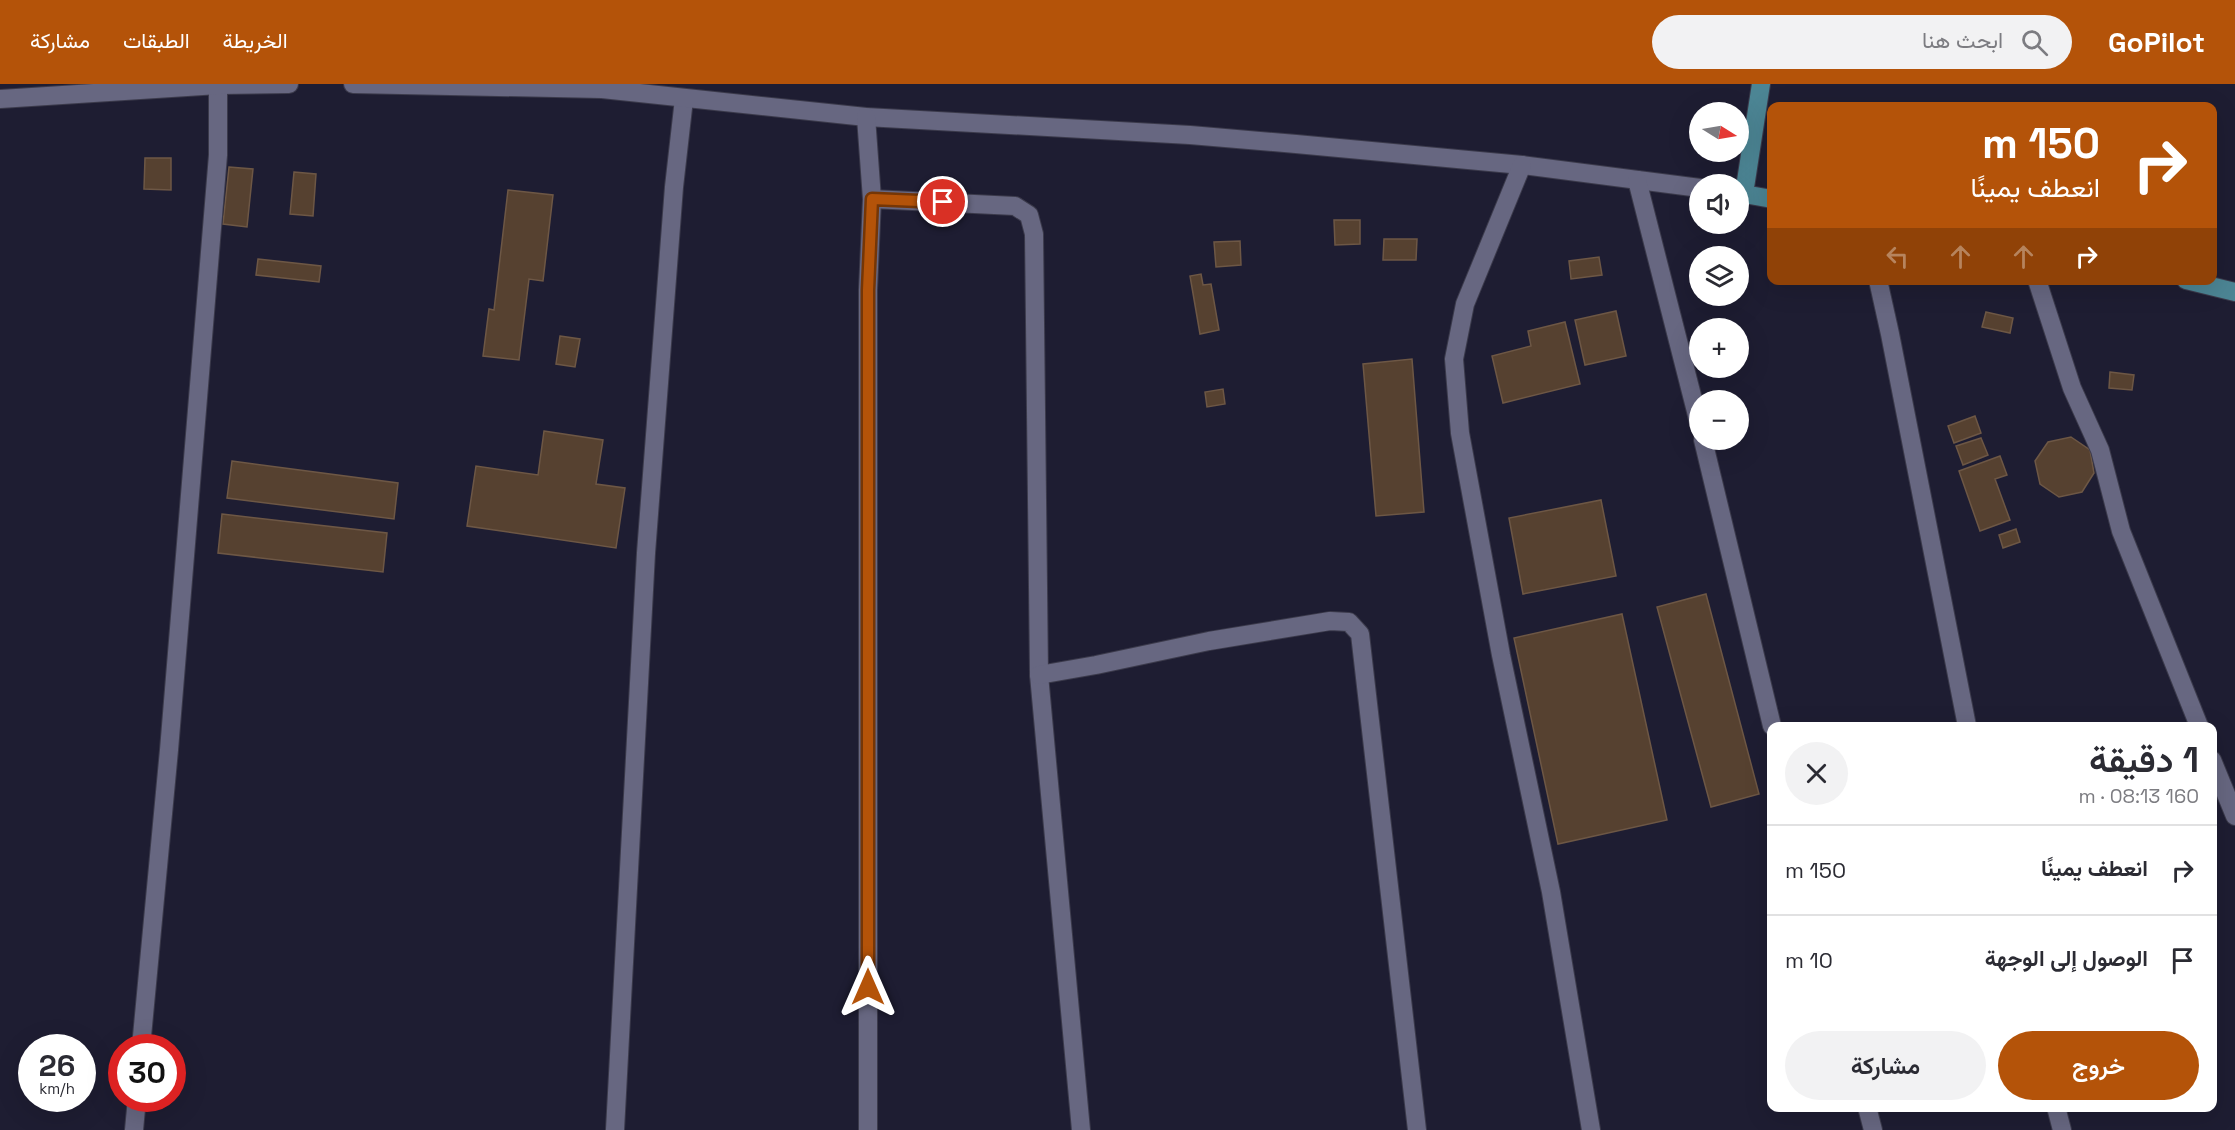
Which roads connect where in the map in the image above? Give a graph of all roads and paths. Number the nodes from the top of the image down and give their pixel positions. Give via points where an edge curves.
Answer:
1 (289, 84) edge
2 (353, 84) edge
3 (1761, 84) edge
4 (218, 85) edge
5 (604, 86) edge
6 (0, 99) edge
7 (684, 99) junction
8 (866, 117) junction
9 (1522, 165) junction
10 (1744, 174) edge
11 (1638, 180) junction
12 (1689, 187) edge
13 (1749, 195) edge
14 (1767, 198) edge
15 (872, 199) junction
16 (1879, 285) edge
17 (2039, 285) edge
18 (2208, 285) edge
19 (2235, 291) edge
20 (1691, 390) edge
21 (1704, 450) edge
22 (1039, 675) junction
23 (1771, 722) edge
24 (1965, 722) edge
25 (2197, 722) edge
26 (2217, 772) edge
27 (2235, 816) edge
28 (142, 1034) edge
29 (136, 1112) edge
30 (1868, 1112) edge
31 (2057, 1112) edge
32 (134, 1130) edge
33 (615, 1130) edge
34 (868, 1130) edge
35 (1081, 1130) edge
36 (1417, 1130) edge
37 (1591, 1130) edge
38 (1873, 1130) edge
39 (2062, 1130) edge

1 - 4 street
2 - 5 street
3 - 10 street
4 - 6 street
4 - 28 street via 217,167
5 - 7 street
7 - 8 street
7 - 33 street via 646,553
8 - 9 street via 1190,135
8 - 15 street
9 - 11 street
9 - 37 street via 1465,304 1454,359 1460,433 1551,892
11 - 12 street
11 - 20 street
13 - 14 street
15 - 22 street via 1015,206 1029,215 1034,234
15 - 34 street via 868,290
16 - 24 street
17 - 25 street via 2072,388 2100,450 2121,531
18 - 19 street
21 - 23 street
22 - 35 street
22 - 36 street via 1330,621 1349,622 1360,634
26 - 27 street
29 - 32 street
30 - 38 street
31 - 39 street

